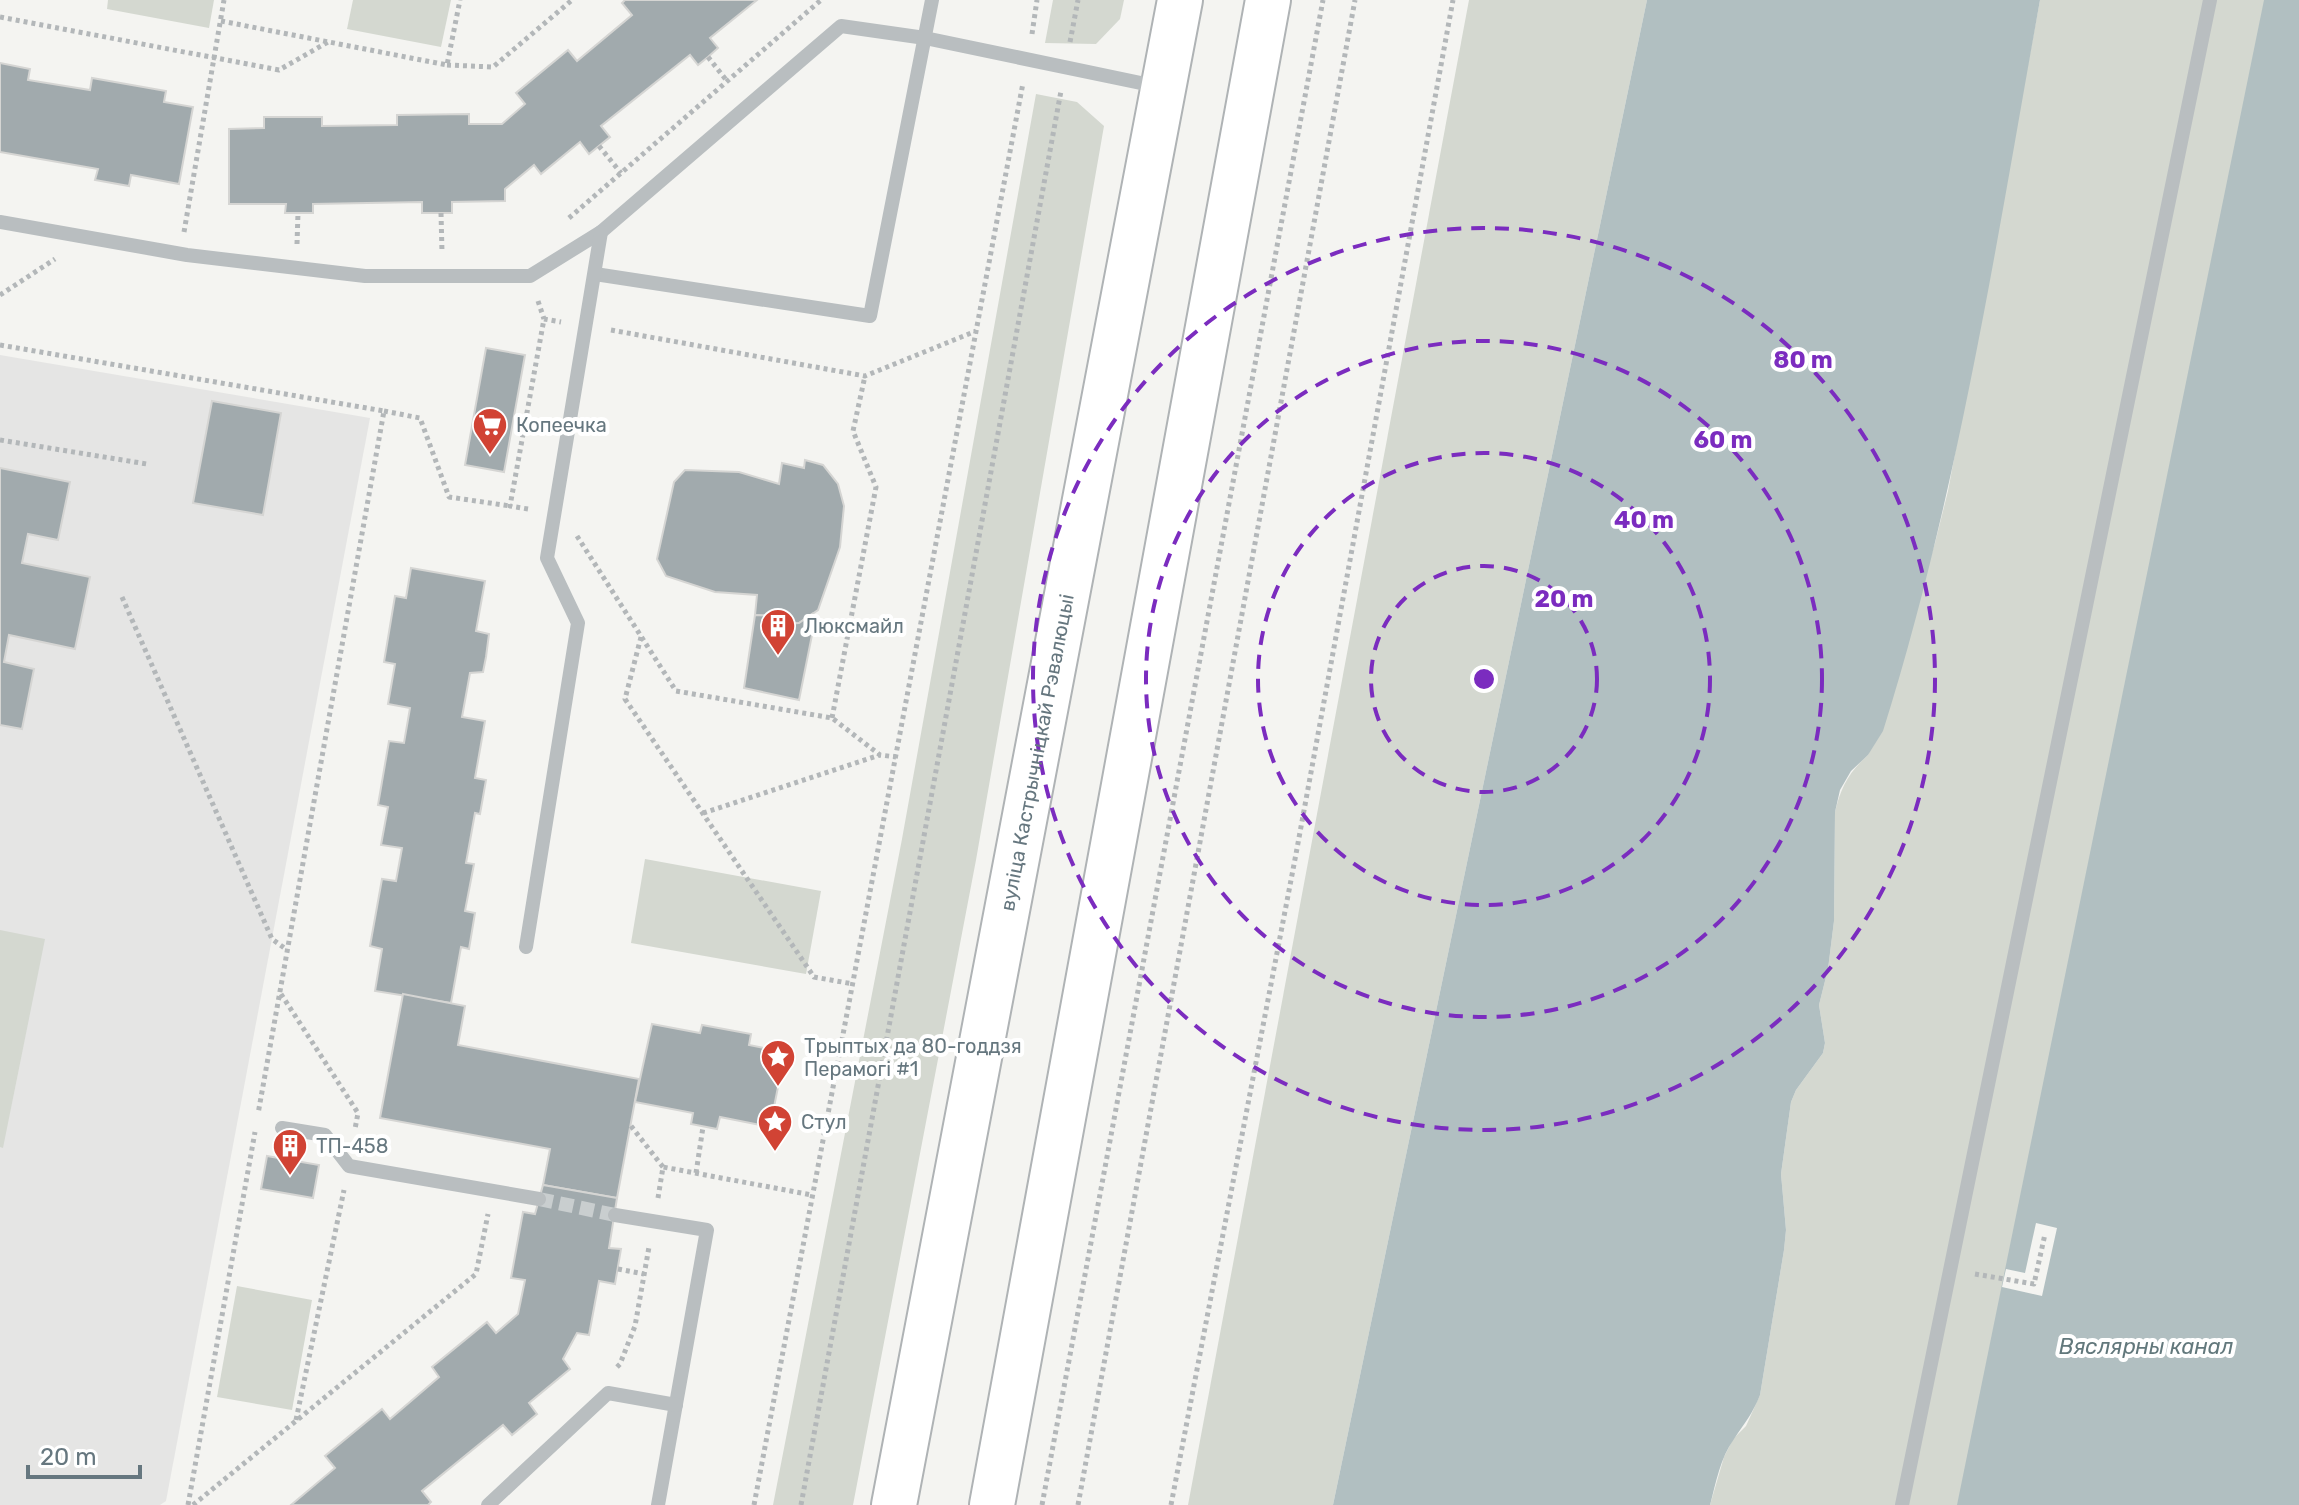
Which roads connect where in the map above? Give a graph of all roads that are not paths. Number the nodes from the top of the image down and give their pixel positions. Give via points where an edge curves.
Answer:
1 (932, 0) edge
2 (1180, 0) edge
3 (1268, 0) edge
4 (2210, 0) edge
5 (925, 38) junction
6 (1164, 88) junction
7 (0, 222) edge
8 (601, 232) junction
9 (595, 274) junction
10 (526, 947) dead end
11 (282, 1128) dead end
12 (539, 1199) tunnel mouth
13 (615, 1215) tunnel mouth
14 (676, 1405) junction
15 (488, 1505) edge
16 (658, 1505) edge
17 (894, 1505) edge
18 (992, 1505) edge
19 (1902, 1505) edge

1 - 5 lane
2 - 6 highway, вуліца Кастрычніцкай Рэвалюцыі
3 - 18 highway
4 - 19 lane
5 - 6 lane
5 - 8 lane via 841,26
5 - 9 lane via 870,316
6 - 17 highway, вуліца Кастрычніцкай Рэвалюцыі
7 - 8 lane via 187,255 365,276 530,276
8 - 9 lane
9 - 10 lane via 547,558 578,623
11 - 12 lane via 325,1135 349,1166
13 - 14 lane via 707,1230
14 - 15 lane via 608,1393
14 - 16 lane

